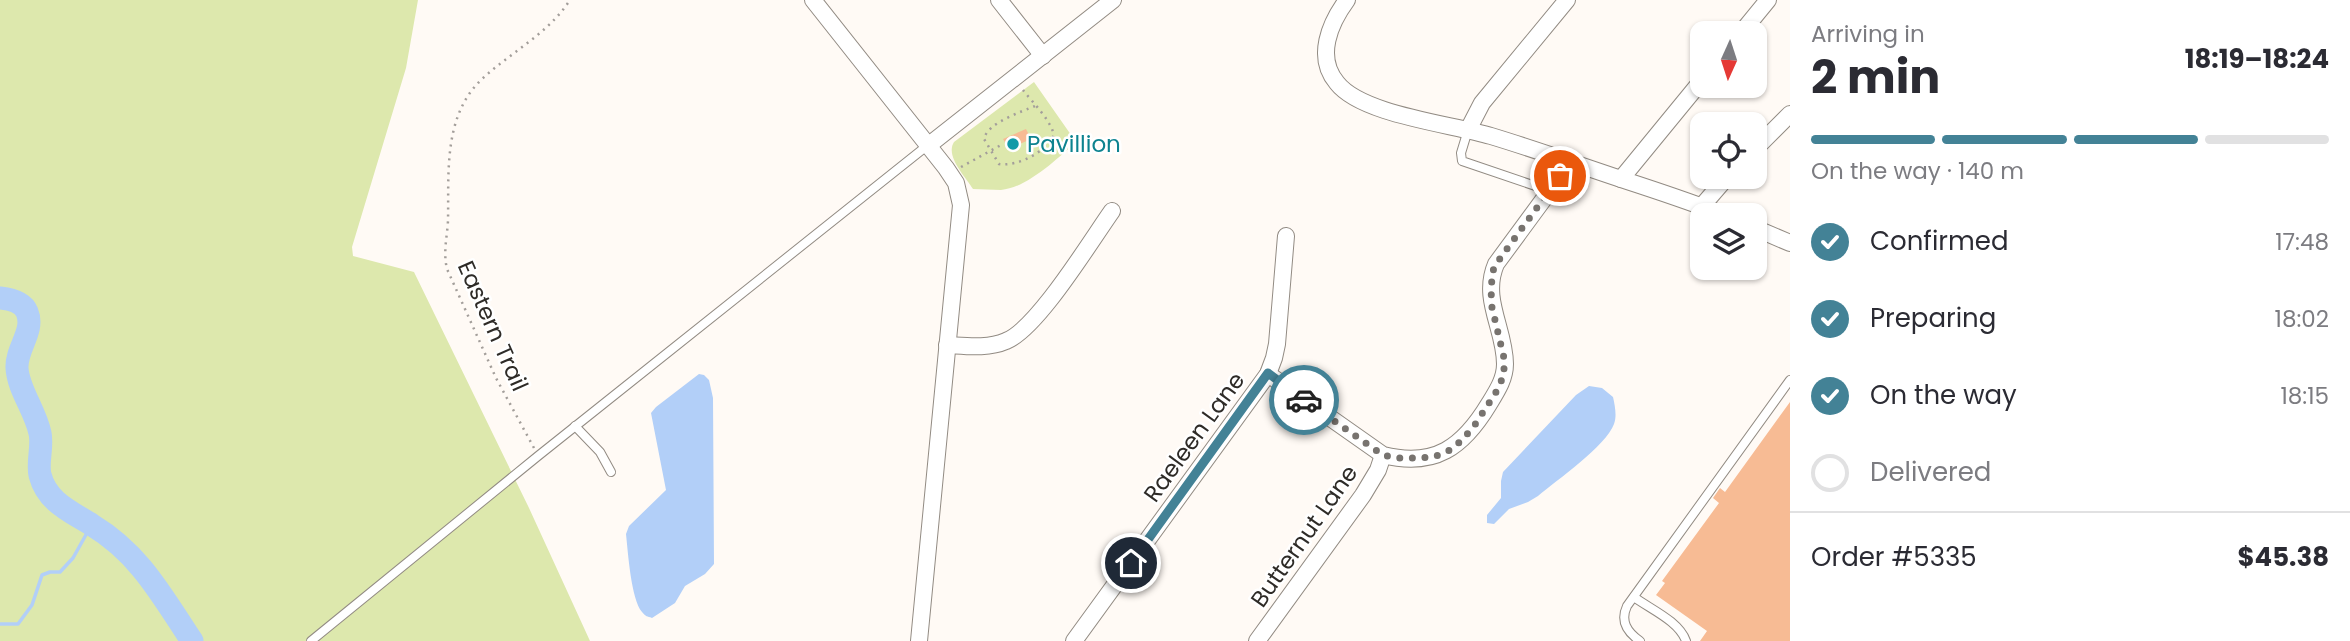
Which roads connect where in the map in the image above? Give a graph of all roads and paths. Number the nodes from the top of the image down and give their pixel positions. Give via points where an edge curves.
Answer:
1 (570, 0) edge
2 (813, 0) edge
3 (999, 0) edge
4 (1113, 0) edge
5 (1347, 0) edge
6 (1567, 0) edge
7 (1768, 0) edge
8 (1751, 21) edge
9 (1043, 56) junction
10 (1014, 79) junction
11 (1690, 95) edge
12 (1035, 106) junction
13 (1790, 114) edge
14 (1468, 130) junction
15 (1767, 137) edge
16 (929, 145) junction
17 (1001, 145) dead end
18 (990, 150) junction
19 (1571, 162) junction
20 (950, 173) junction
21 (1621, 179) junction
22 (1717, 189) edge
23 (1550, 191) junction
24 (1693, 203) edge
25 (1705, 203) edge
26 (1112, 211) dead end
27 (1767, 233) edge
28 (1286, 236) dead end
29 (1790, 243) edge
30 (947, 345) junction
31 (1268, 373) junction
32 (1790, 380) edge
33 (575, 426) junction
34 (1383, 455) junction
35 (538, 456) junction
36 (611, 472) dead end
37 (1634, 597) junction
38 (312, 641) edge
39 (919, 641) edge
40 (1074, 641) edge
41 (1257, 641) edge
42 (1640, 641) edge
43 (1686, 641) edge

1 - 35 path, Eastern Trail via 548,27 486,75 467,96 455,121 449,164 447,269 496,378
2 - 16 street
3 - 9 street
4 - 9 street
5 - 14 street via 1333,21 1327,45 1328,63 1338,85 1363,102
6 - 14 street via 1482,103
7 - 8 street
9 - 10 street
10 - 12 path
10 - 16 street
11 - 21 street
12 - 18 path via 986,131 984,139
12 - 18 path via 1052,128 1054,135 1048,145 1002,165
13 - 15 street
14 - 19 street
14 - 23 lane via 1462,160
16 - 20 street
16 - 33 lane
17 - 18 path
18 - 20 path
19 - 21 street
19 - 23 street
20 - 30 street via 961,205
21 - 24 street
22 - 25 street
23 - 34 street via 1492,273 1491,303 1505,366 1486,409 1450,450 1422,458
26 - 30 street via 1021,333 992,345
27 - 29 street
28 - 31 street, Raeleen Lane via 1277,344
30 - 39 street
31 - 34 street
31 - 40 street, Raeleen Lane
32 - 37 lane
33 - 35 lane
33 - 36 lane via 600,452
34 - 41 street, Butternut Lane via 1363,495
35 - 38 lane
37 - 42 lane via 1624,621 1629,633
37 - 43 lane via 1676,626

